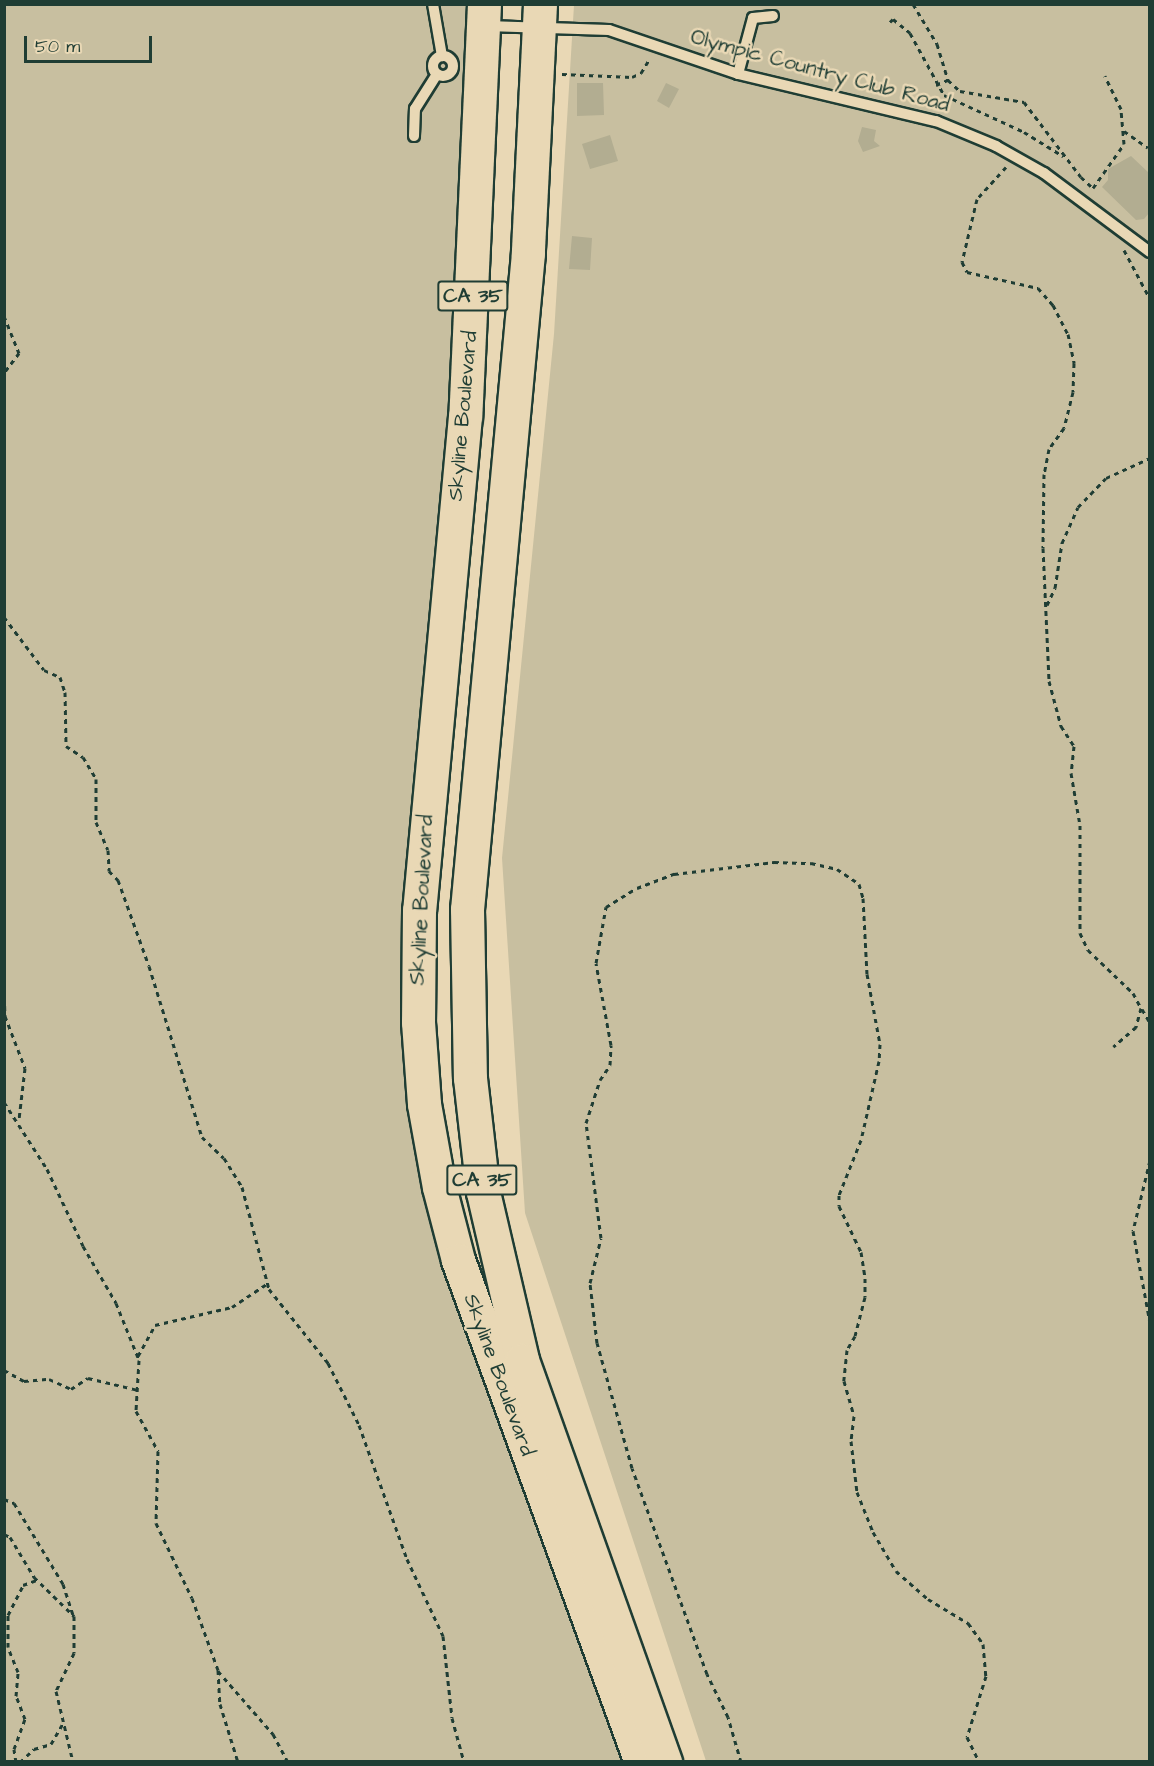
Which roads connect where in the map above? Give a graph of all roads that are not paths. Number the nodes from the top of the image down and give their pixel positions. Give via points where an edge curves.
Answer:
1 (433, 4) edge
2 (483, 15) edge
3 (539, 16) edge
4 (773, 16) dead end
5 (442, 56) junction
6 (437, 74) junction
7 (738, 74) junction
8 (414, 136) dead end
9 (1149, 252) edge
10 (640, 1761) edge
11 (665, 1761) edge

1 - 5 lane
2 - 3 lane, Olympic Country Club Road
2 - 10 main road, Skyline Boulevard / CA 35 via 465,416 419,901 418,1022 424,1104 439,1187 458,1260
3 - 7 lane, Olympic Country Club Road via 609,30
3 - 11 main road, Skyline Boulevard / CA 35 via 528,264 470,864 466,964 470,1078 483,1192 522,1360
4 - 7 lane via 753,18
5 - 6 lane via 433,63
5 - 6 lane via 451,60 452,70 446,76
6 - 8 lane via 415,109
7 - 9 lane, Olympic Country Club Road via 912,113 958,129 1059,183

